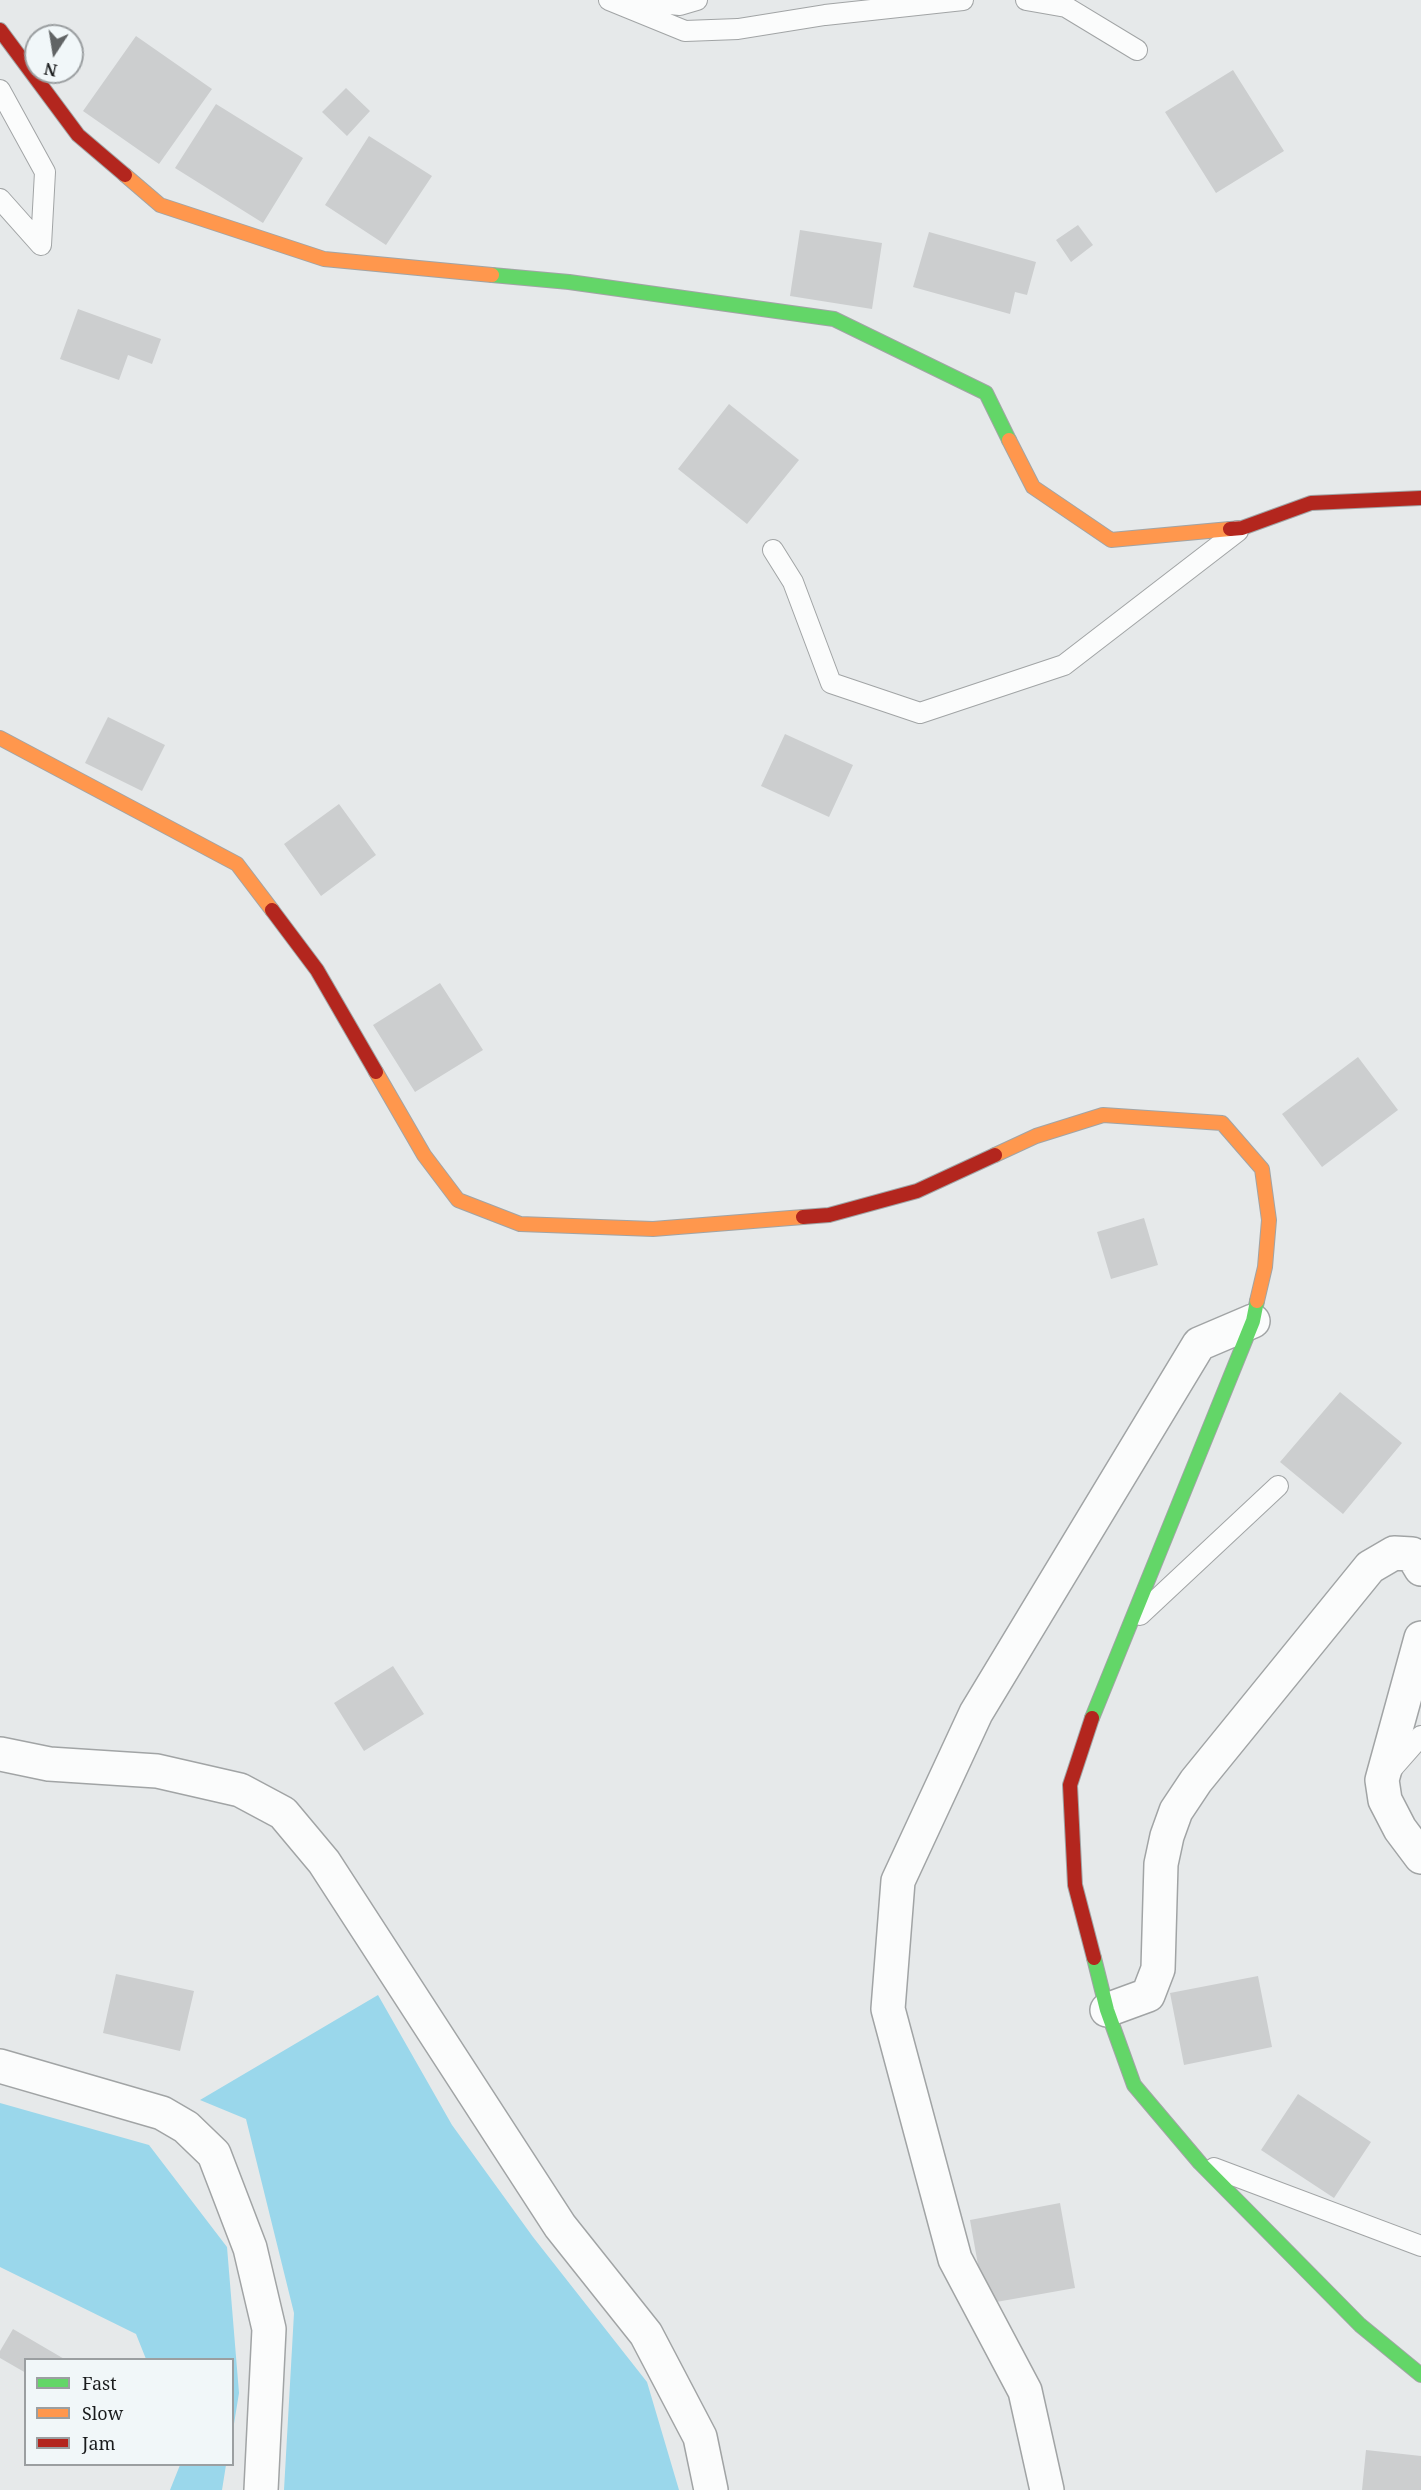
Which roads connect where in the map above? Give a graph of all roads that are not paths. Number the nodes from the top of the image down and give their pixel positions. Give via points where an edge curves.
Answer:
1 (609, 0) edge
2 (630, 0) edge
3 (697, 0) edge
4 (963, 0) edge
5 (1026, 0) edge
6 (0, 30) edge
7 (1137, 50) dead end
8 (0, 90) edge
9 (0, 199) edge
10 (1421, 498) edge
11 (1242, 528) junction
12 (773, 550) dead end
13 (0, 738) edge
14 (1253, 1321) junction
15 (1278, 1486) dead end
16 (1418, 1556) edge
17 (1129, 1624) junction
18 (1421, 1638) edge
19 (1421, 1736) edge
20 (0, 1754) edge
21 (1382, 1780) junction
22 (1421, 1857) edge
23 (1107, 2010) junction
24 (0, 2066) edge
25 (1200, 2163) junction
26 (1421, 2246) edge
27 (1421, 2375) edge
28 (261, 2490) edge
29 (711, 2490) edge
30 (1047, 2490) edge

1 - 4 lane via 685,31 738,29
2 - 3 lane via 680,5
5 - 7 lane via 1066,7
6 - 11 street via 78,135 160,205 324,259 569,282 834,319 986,393 1033,487 1111,540
8 - 9 lane via 45,172 41,244
10 - 11 street via 1311,503
11 - 12 lane via 1064,665 920,713 831,684 793,582
13 - 14 street via 237,864 317,970 424,1155 458,1200 520,1224 653,1229 829,1215 917,1191 1036,1136 1103,1115 1222,1123 1262,1169 1269,1220 1265,1267
14 - 17 street
14 - 30 street via 1198,1344 976,1713 898,1881 888,2009 955,2259 1025,2391
15 - 17 lane
16 - 23 street via 1394,1552 1370,1568 1176,1810 1161,1864 1158,1969 1148,1995
17 - 23 street via 1070,1785 1075,1885
18 - 21 street
19 - 21 lane
20 - 29 street via 49,1764 157,1771 240,1790 283,1813 324,1862 560,2226 646,2334 699,2437
21 - 22 street via 1385,1800
23 - 25 street via 1134,2085
24 - 28 street via 162,2113 186,2127 214,2154 250,2247 269,2329
25 - 26 lane
25 - 27 street via 1360,2325

